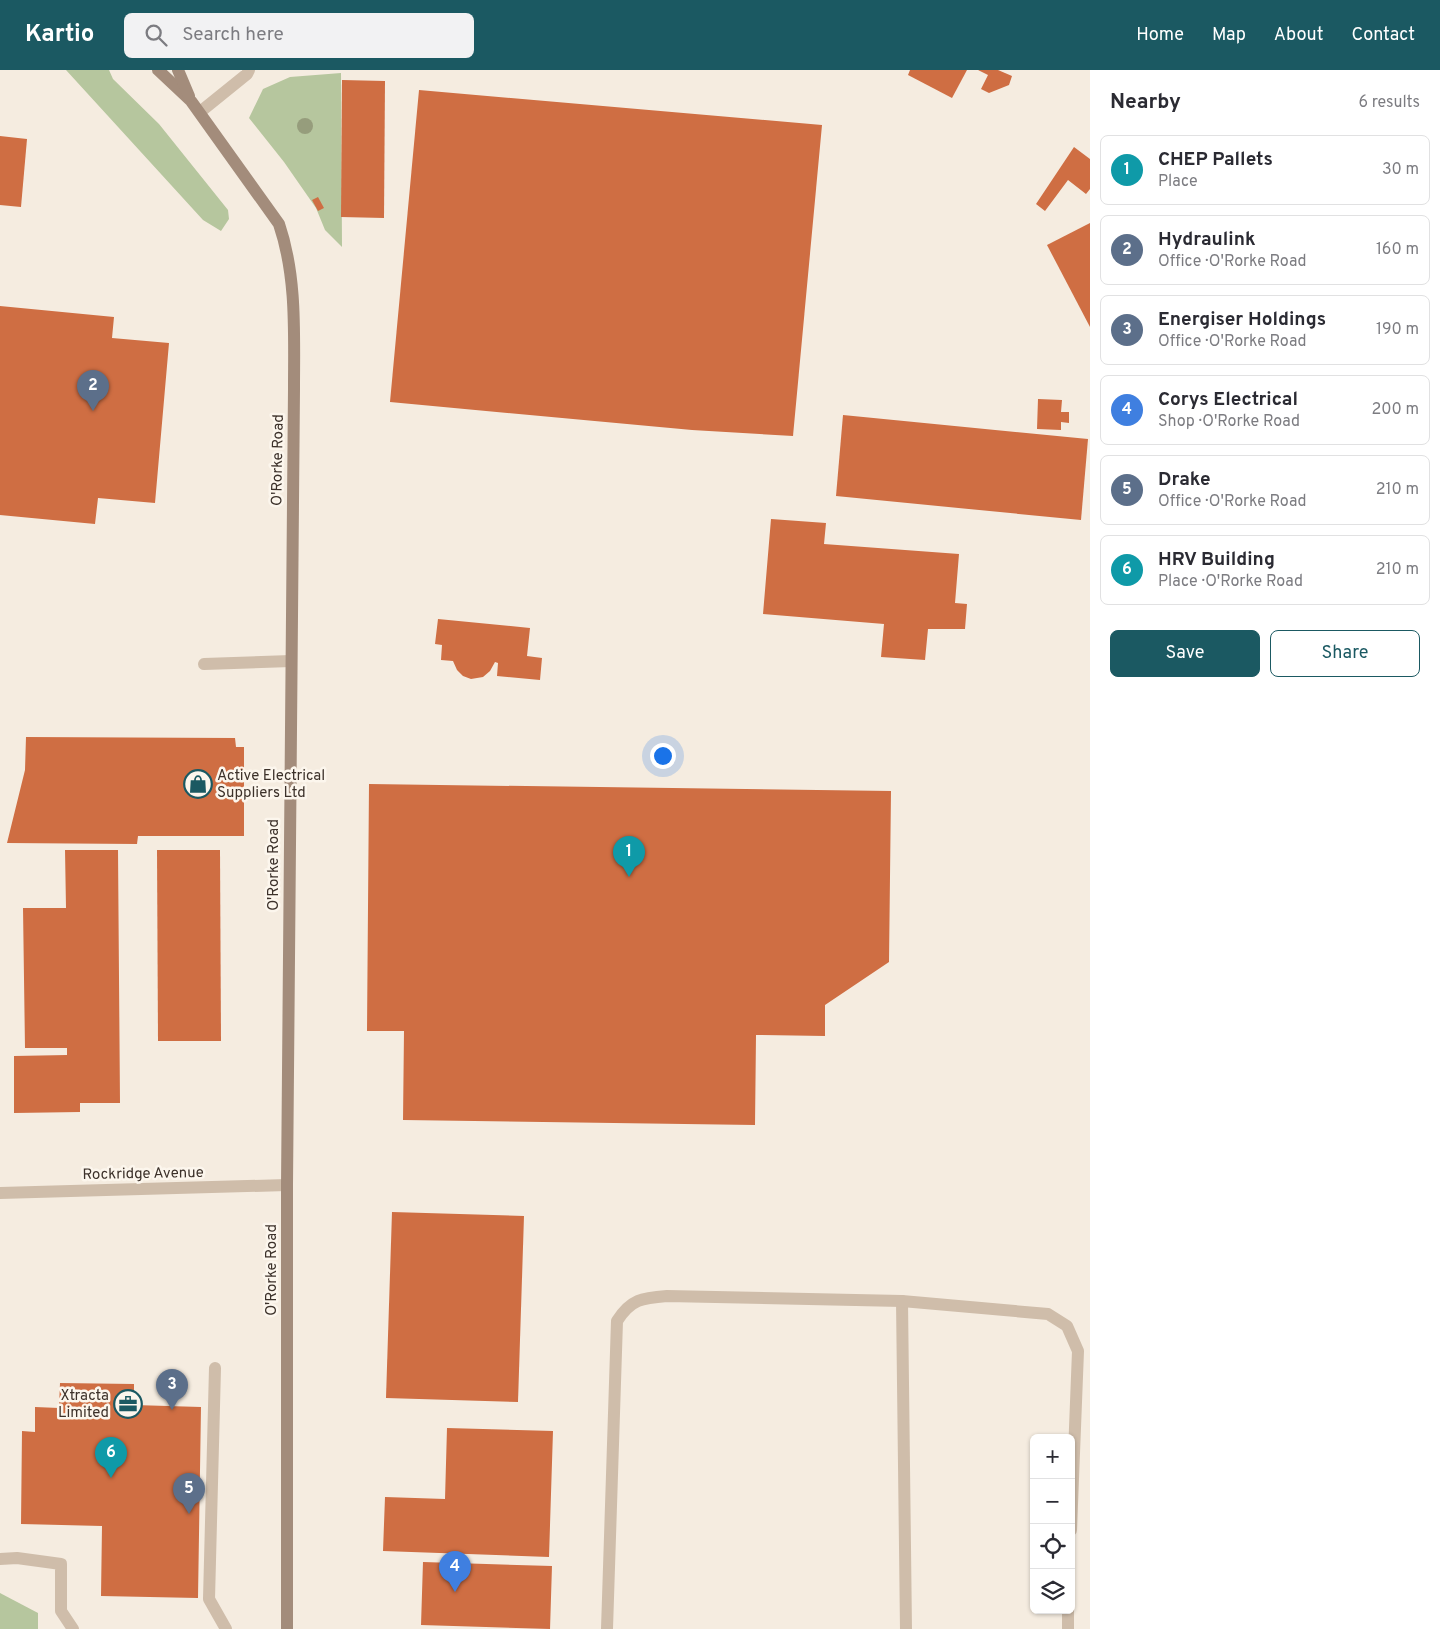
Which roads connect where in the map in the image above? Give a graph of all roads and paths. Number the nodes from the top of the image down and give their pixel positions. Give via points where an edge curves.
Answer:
1 (158, 70) edge
2 (178, 70) edge
3 (249, 70) edge
4 (191, 101) junction
5 (200, 112) junction
6 (291, 661) junction
7 (204, 664) dead end
8 (287, 1185) junction
9 (0, 1193) edge
10 (902, 1301) junction
11 (215, 1368) dead end
12 (1071, 1524) edge
13 (0, 1559) edge
14 (1068, 1614) edge
15 (73, 1629) edge
16 (226, 1629) edge
17 (288, 1629) edge
18 (607, 1629) edge
19 (906, 1629) edge
20 (1068, 1629) edge

1 - 4 street, O'Rorke Road
2 - 4 street, O'Rorke Road
3 - 5 street
4 - 5 street, O'Rorke Road
5 - 6 street, O'Rorke Road via 279,224 288,253 294,309
6 - 7 street
6 - 8 street, O'Rorke Road
8 - 9 street, Rockridge Avenue
8 - 17 street, O'Rorke Road
10 - 12 street via 1048,1314 1067,1326 1078,1351
10 - 18 street via 667,1296 641,1298 625,1308 617,1321
10 - 19 street
11 - 16 street via 209,1599
13 - 15 street via 61,1564 60,1611
14 - 20 street

